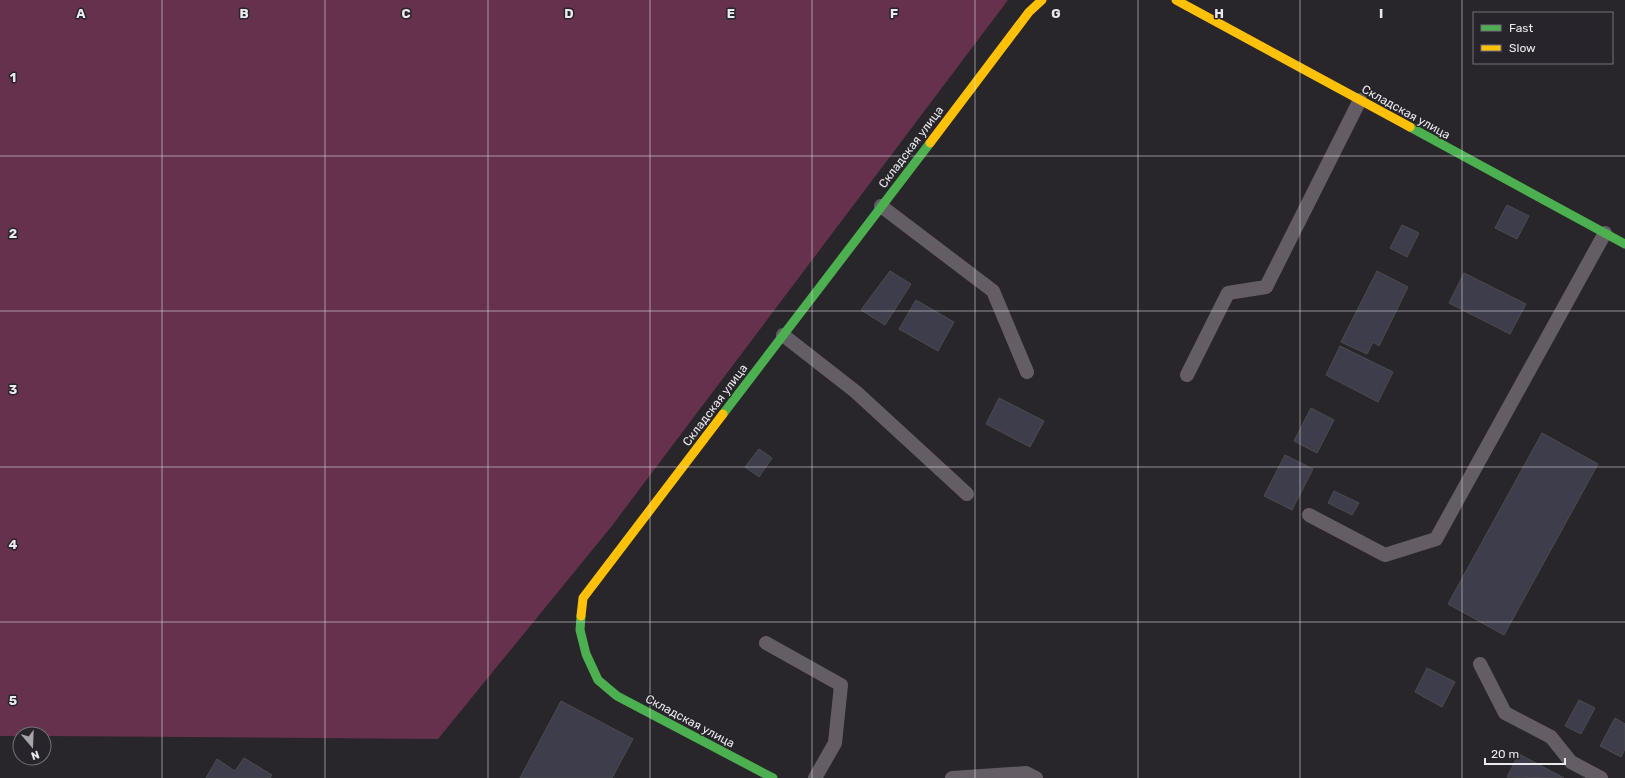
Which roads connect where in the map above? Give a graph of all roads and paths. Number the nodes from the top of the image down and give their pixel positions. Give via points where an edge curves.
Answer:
1 (1042, 0) edge
2 (1176, 0) edge
3 (1360, 100) junction
4 (882, 206) junction
5 (1605, 233) junction
6 (1625, 244) edge
7 (783, 335) junction
8 (1027, 372) dead end
9 (1187, 375) dead end
10 (967, 494) dead end
11 (1309, 515) dead end
12 (766, 643) dead end
13 (1480, 664) dead end
14 (773, 778) edge
15 (815, 778) edge
16 (952, 778) edge
17 (1036, 778) edge
18 (1602, 778) edge

1 - 4 street, Складская улица via 1029,12
2 - 3 street, Складская улица
3 - 5 street, Складская улица
3 - 9 lane via 1266,287 1228,294
4 - 7 street, Складская улица
4 - 8 lane via 993,290
5 - 6 street, Складская улица
5 - 11 lane via 1436,539 1385,555
7 - 10 lane via 856,392
7 - 14 street, Складская улица via 583,598 580,630 586,654 598,680 617,696
12 - 15 lane via 841,685 835,743
13 - 18 lane via 1505,713 1552,737 1571,762
16 - 17 lane via 1026,773

